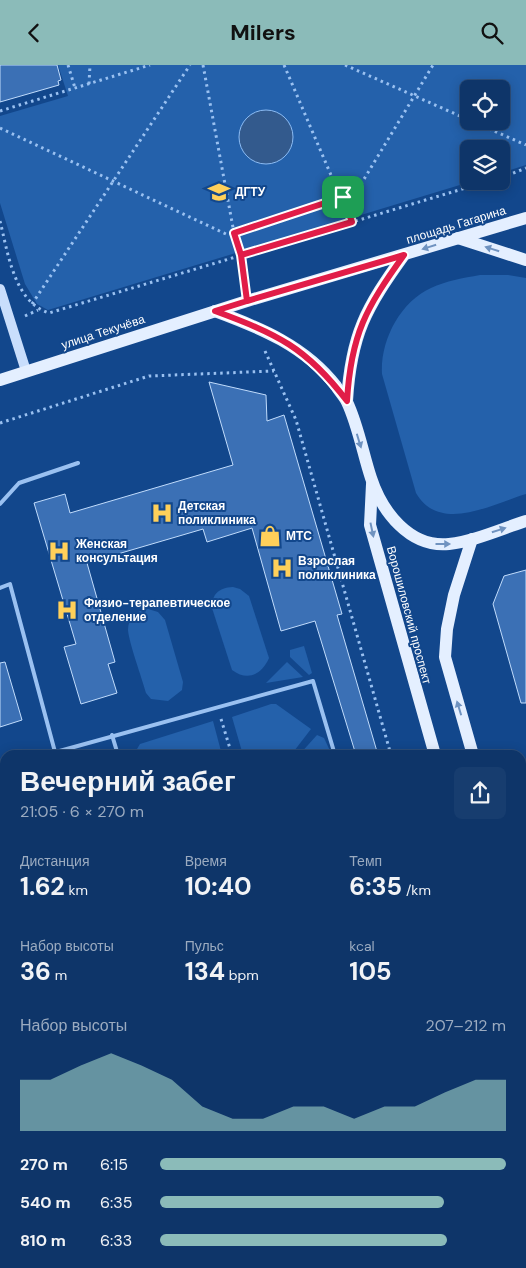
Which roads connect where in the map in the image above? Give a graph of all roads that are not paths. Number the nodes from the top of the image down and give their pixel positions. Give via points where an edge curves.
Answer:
1 (526, 218) edge
2 (458, 239) junction
3 (404, 255) junction
4 (526, 260) edge
5 (0, 289) edge
6 (215, 311) junction
7 (26, 371) junction
8 (0, 380) edge
9 (347, 401) junction
10 (78, 463) dead end
11 (372, 481) junction
12 (0, 503) edge
13 (526, 521) edge
14 (472, 539) junction
15 (0, 588) edge
16 (112, 735) junction
17 (54, 750) edge
18 (62, 750) edge
19 (116, 750) edge
20 (335, 750) edge
21 (434, 750) edge
22 (472, 750) edge

1 - 2 main road, площадь Гагарина
2 -> 3 main road, площадь Гагарина
4 -> 2 main road
3 - 6 main road, улица Текучёва
3 - 9 main road, площадь Гагарина via 373,297 361,323 353,348
5 - 7 main road
6 - 7 main road, улица Текучёва
6 - 9 main road, площадь Гагарина via 264,329 305,354
7 - 8 main road, улица Текучёва
9 -> 11 main road, площадь Гагарина
10 - 12 lane via 19,483
11 -> 14 main road, площадь Гагарина via 392,519 413,535 435,544
11 -> 21 main road, Ворошиловский проспект via 370,525
14 -> 13 main road, площадь Гагарина
22 -> 14 main road, Ворошиловский проспект via 446,657 447,629 454,595
15 - 17 lane via 10,584
16 - 18 lane
16 - 19 lane
16 - 20 lane via 314,681

